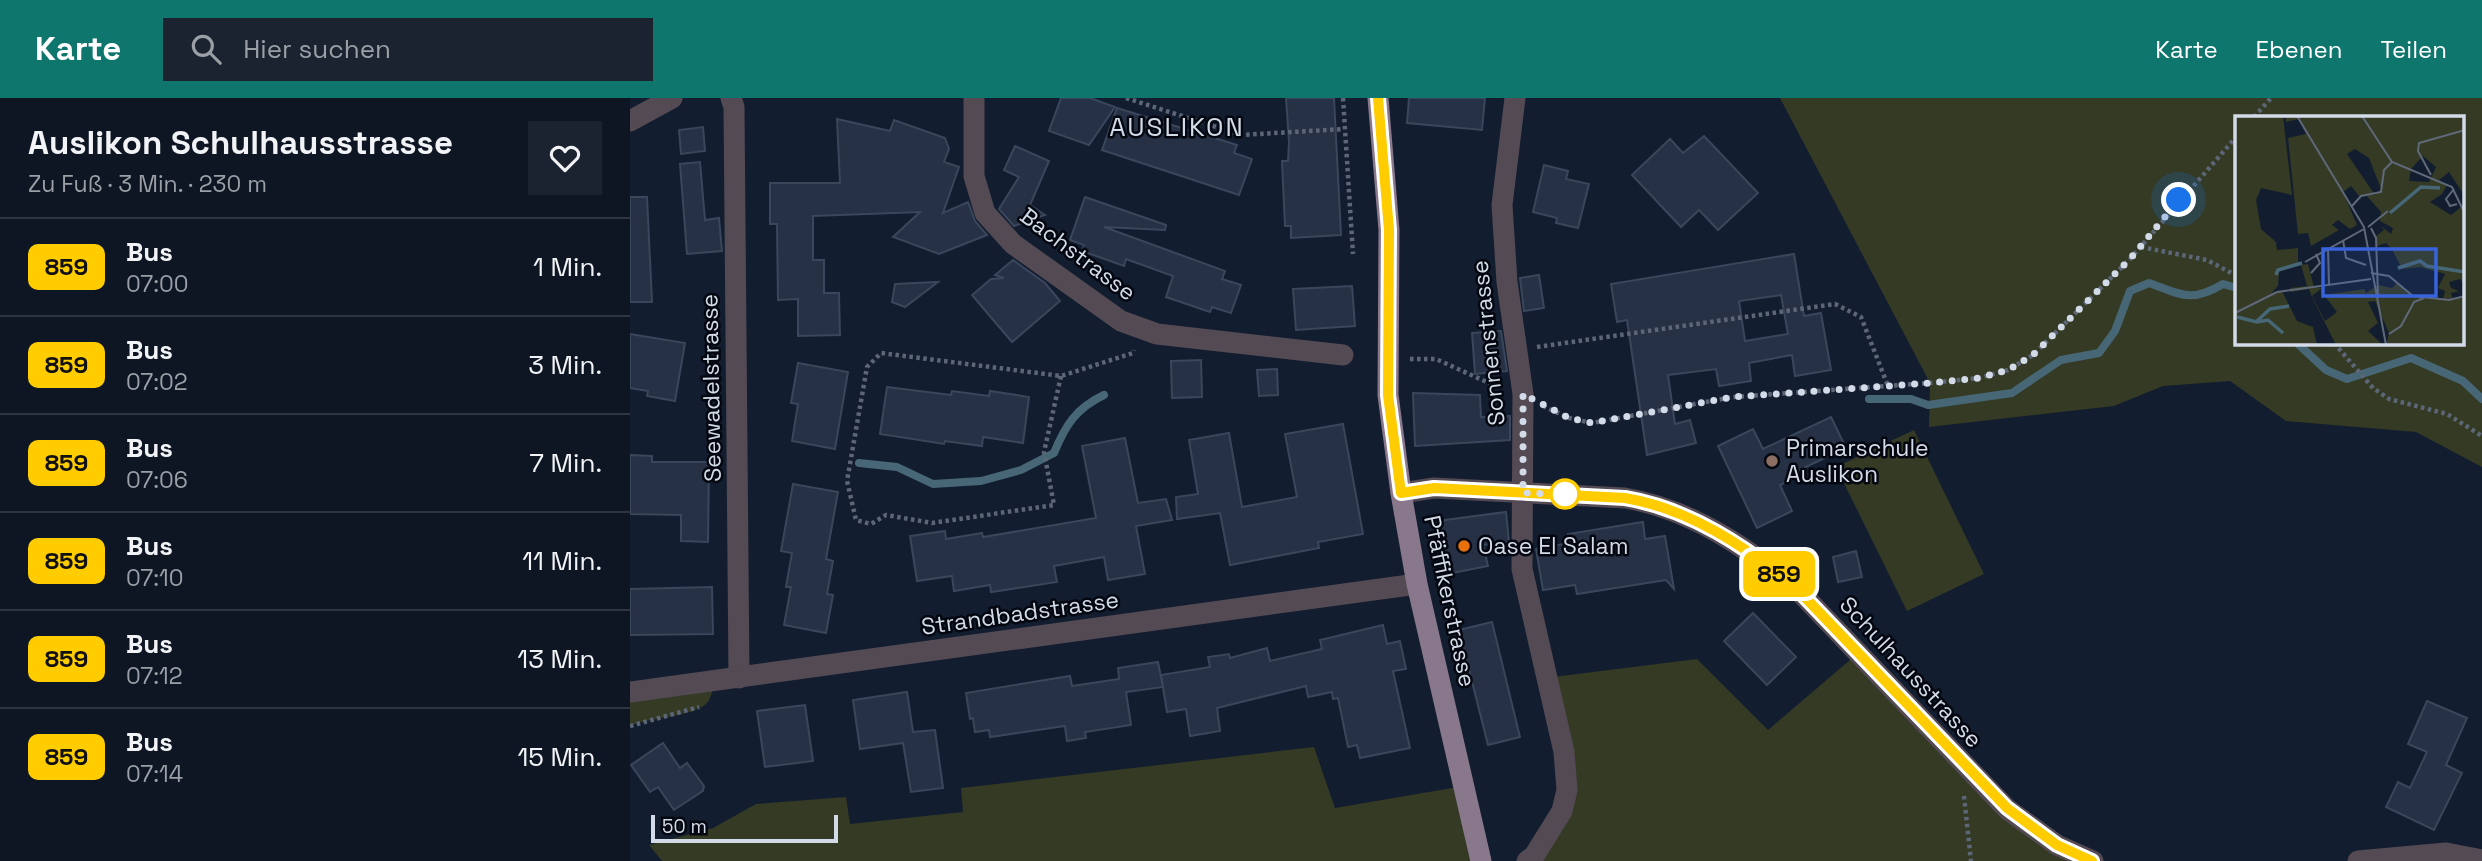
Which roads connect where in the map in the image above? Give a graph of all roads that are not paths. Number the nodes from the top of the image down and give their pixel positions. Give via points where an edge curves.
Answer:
1 (672, 98) edge
2 (731, 98) edge
3 (974, 98) edge
4 (1378, 98) edge
5 (1515, 98) edge
6 (630, 121) edge
7 (1343, 355) dead end
8 (1401, 493) junction
9 (1523, 493) junction
10 (1417, 584) junction
11 (739, 678) junction
12 (630, 692) edge
13 (2445, 857) edge
14 (2482, 860) edge
15 (1481, 861) edge
16 (1527, 861) edge
17 (2093, 861) edge
18 (2358, 861) edge

1 - 6 street
2 - 11 street, Seewadelstrasse
3 - 7 street, Bachstrasse via 974,176 985,213 1013,244 1121,321 1157,334
4 - 8 main road, Pfäffikerstrasse via 1389,230 1388,395
5 - 9 street, Sonnenstrasse via 1502,205 1507,282 1523,394
8 - 9 street, Schulhausstrasse via 1434,488
8 - 10 main road, Pfäffikerstrasse
9 - 16 street, Sonnenstrasse via 1522,569 1564,752 1567,790 1562,811
9 - 17 street, Schulhausstrasse via 1649,502 1686,516 1764,561 1797,589 2017,816 2057,845
10 - 11 street, Strandbadstrasse
10 - 15 main road, Pfäffikerstrasse
11 - 12 street, Strandbadstrasse
13 - 14 street
13 - 18 street

